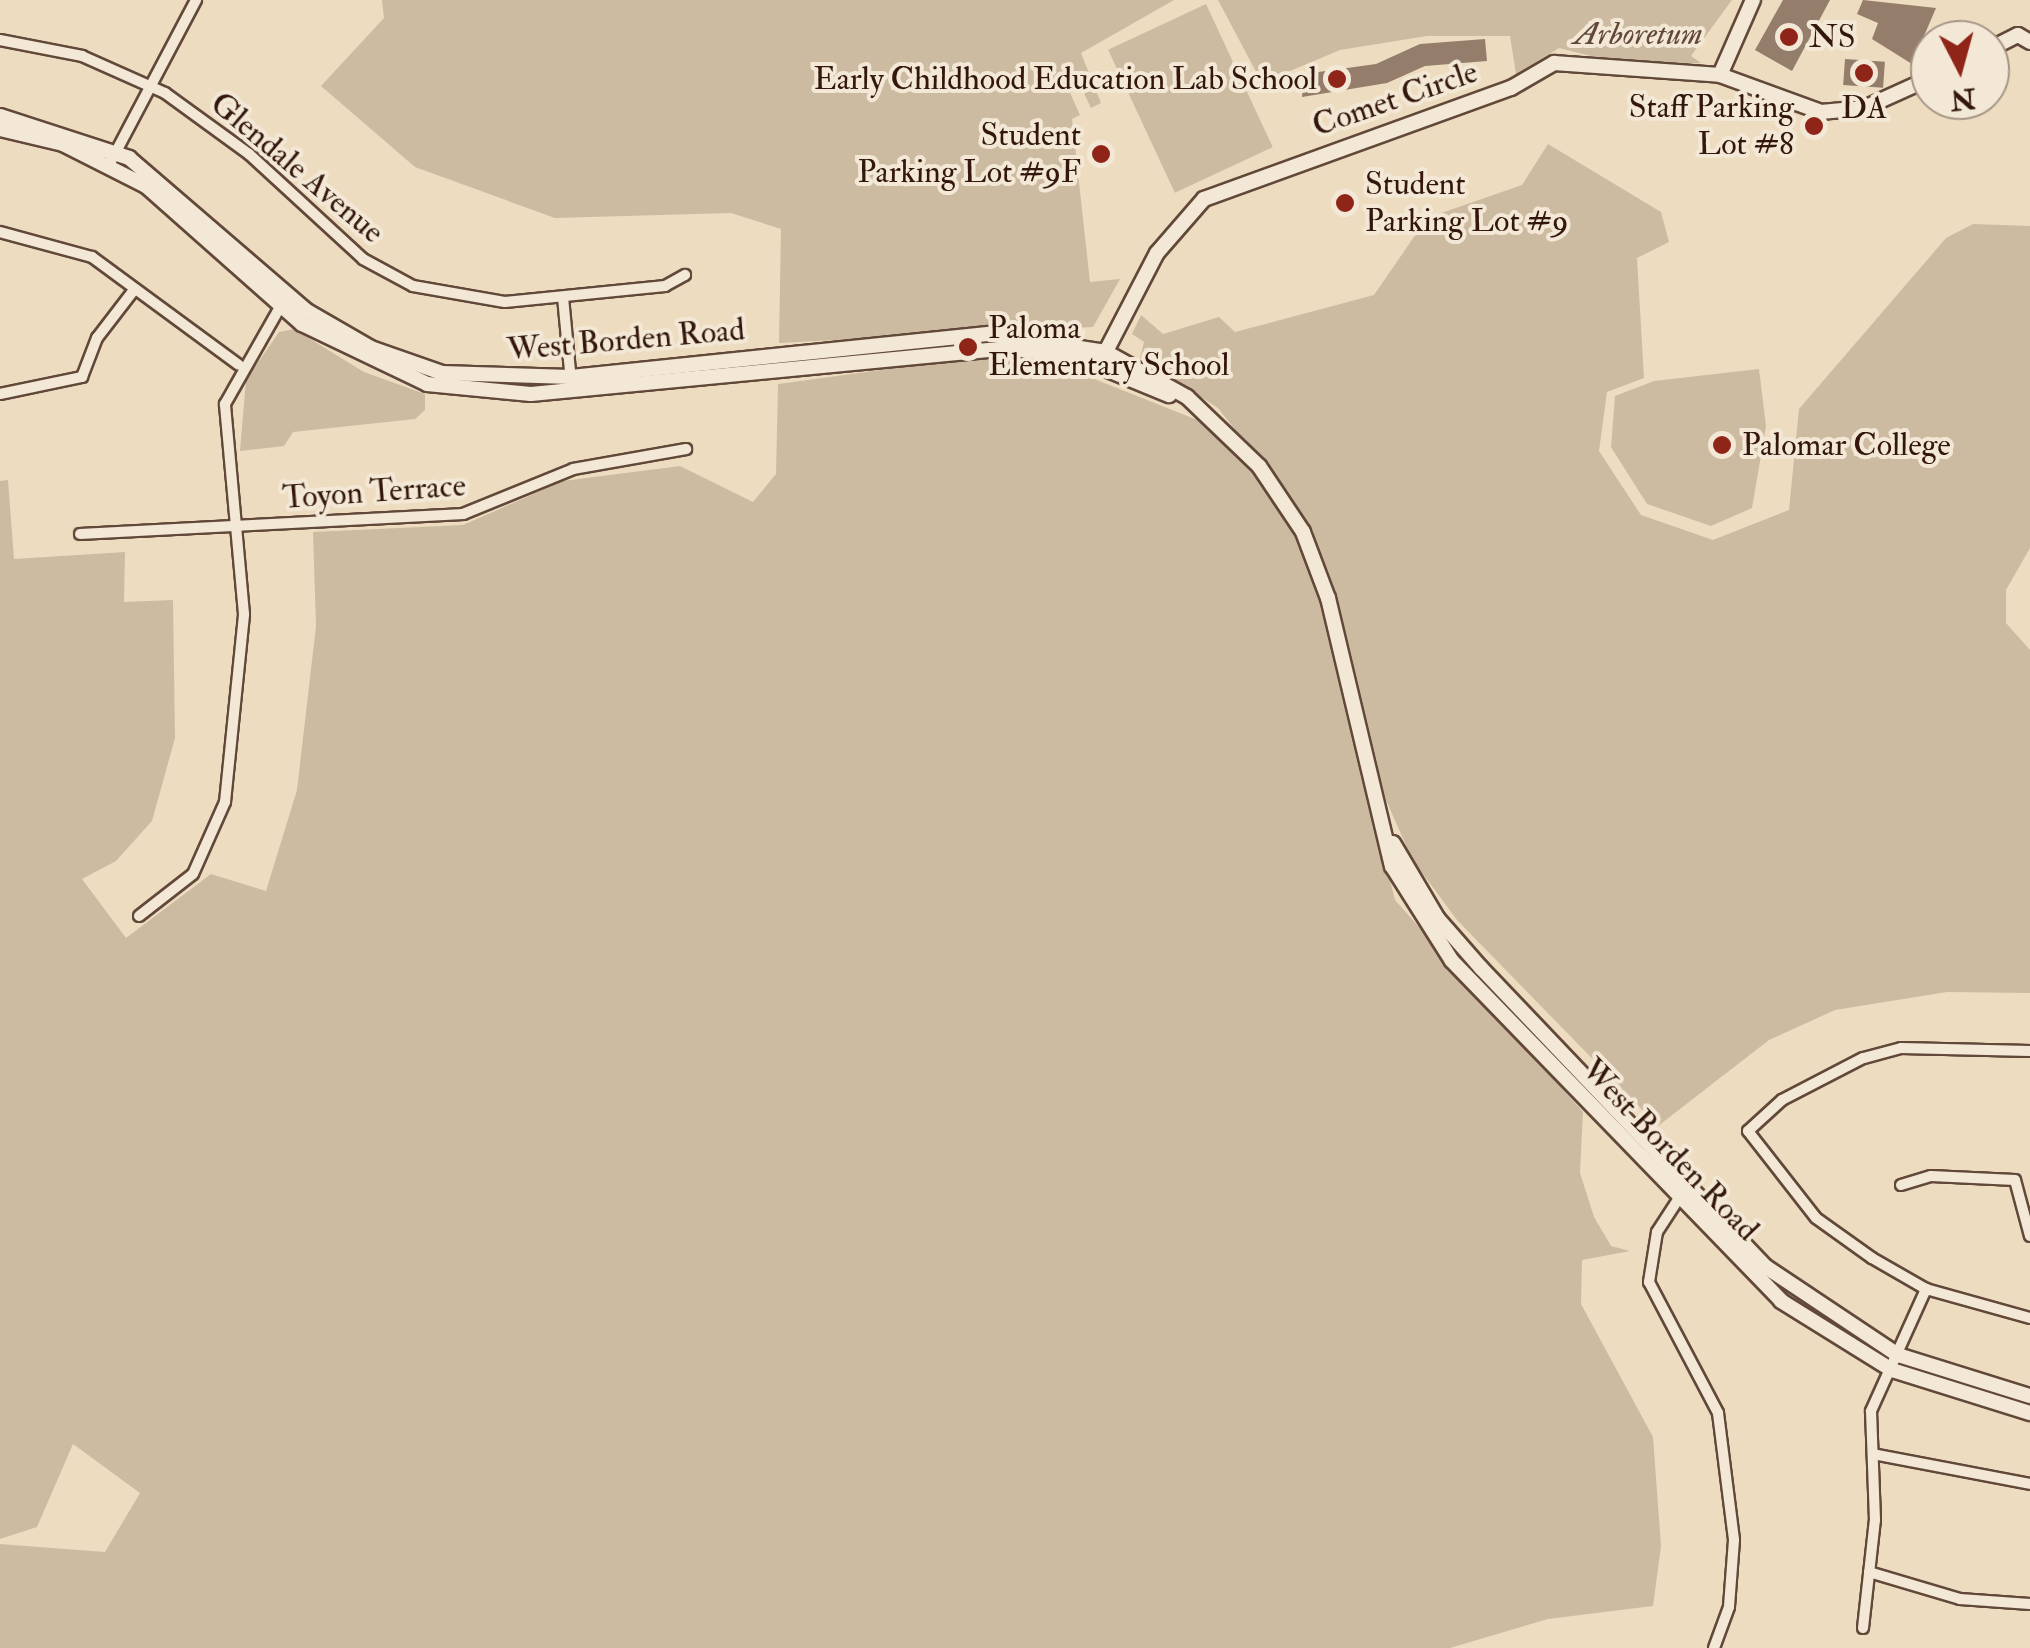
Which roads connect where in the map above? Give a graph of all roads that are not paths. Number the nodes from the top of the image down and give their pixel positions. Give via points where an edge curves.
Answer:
1 (196, 0) edge
2 (1754, 0) edge
3 (0, 40) edge
4 (1720, 75) junction
5 (151, 85) junction
6 (1910, 87) edge
7 (0, 116) edge
8 (0, 129) edge
9 (113, 158) junction
10 (0, 232) edge
11 (685, 275) dead end
12 (134, 290) junction
13 (562, 297) junction
14 (283, 300) junction
15 (1103, 359) junction
16 (239, 365) junction
17 (572, 384) junction
18 (0, 394) edge
19 (686, 449) dead end
20 (234, 527) junction
21 (80, 534) dead end
22 (1377, 805) junction
23 (139, 916) dead end
24 (2030, 1051) edge
25 (1901, 1186) dead end
26 (1689, 1187) junction
27 (1676, 1198) junction
28 (2030, 1236) edge
29 (1926, 1289) junction
30 (2029, 1314) edge
31 (1895, 1362) junction
32 (2030, 1396) edge
33 (2030, 1413) edge
34 (1872, 1454) junction
35 (2030, 1484) edge
36 (1868, 1572) junction
37 (2030, 1604) edge
38 (1864, 1628) dead end
39 (1714, 1648) edge

1 - 5 street
2 - 4 main road
3 - 5 street, Glendale Avenue via 82,56
4 - 6 main road, Comet Circle via 1821,112 1864,108
4 - 15 main road, Comet Circle via 1561,61 1491,96 1234,182 1179,220
5 - 9 street
5 - 13 street, Glendale Avenue via 220,129 388,274 466,299
7 - 9 main road, West Borden Road
8 - 9 main road, West Borden Road
9 - 14 main road, West Borden Road via 163,180
10 - 12 street via 70,245
11 - 13 street, Glendale Avenue via 665,286
12 - 16 street
12 - 18 street via 97,338 82,377
13 - 17 street
14 - 16 street
14 - 17 main road, West Borden Road via 339,348 427,384 489,394
15 - 17 main road, West Borden Road via 990,334
15 - 22 main road, West Borden Road via 1197,408 1259,466 1303,532 1328,598
16 - 20 street via 224,423
19 - 20 street, Toyon Terrace via 573,469 464,514
20 - 21 street, Toyon Terrace
20 - 23 street via 244,614 226,802 193,874
22 - 26 main road, West Borden Road via 1438,919
22 - 27 main road, West Borden Road via 1392,866 1430,934
24 - 29 street via 1900,1048 1863,1058 1782,1100 1748,1131 1816,1218
25 - 28 street via 1931,1176 2015,1180
26 - 27 street
26 - 31 main road, West Borden Road via 1815,1306
27 - 31 main road, West Borden Road via 1781,1301
27 - 39 street via 1648,1256 1649,1282 1718,1413 1734,1540
29 - 30 street
29 - 31 street
31 - 32 main road, West Borden Road
31 - 33 main road, West Borden Road
31 - 34 street via 1871,1411
34 - 35 street
34 - 36 street
36 - 37 street via 1960,1599
36 - 38 street

